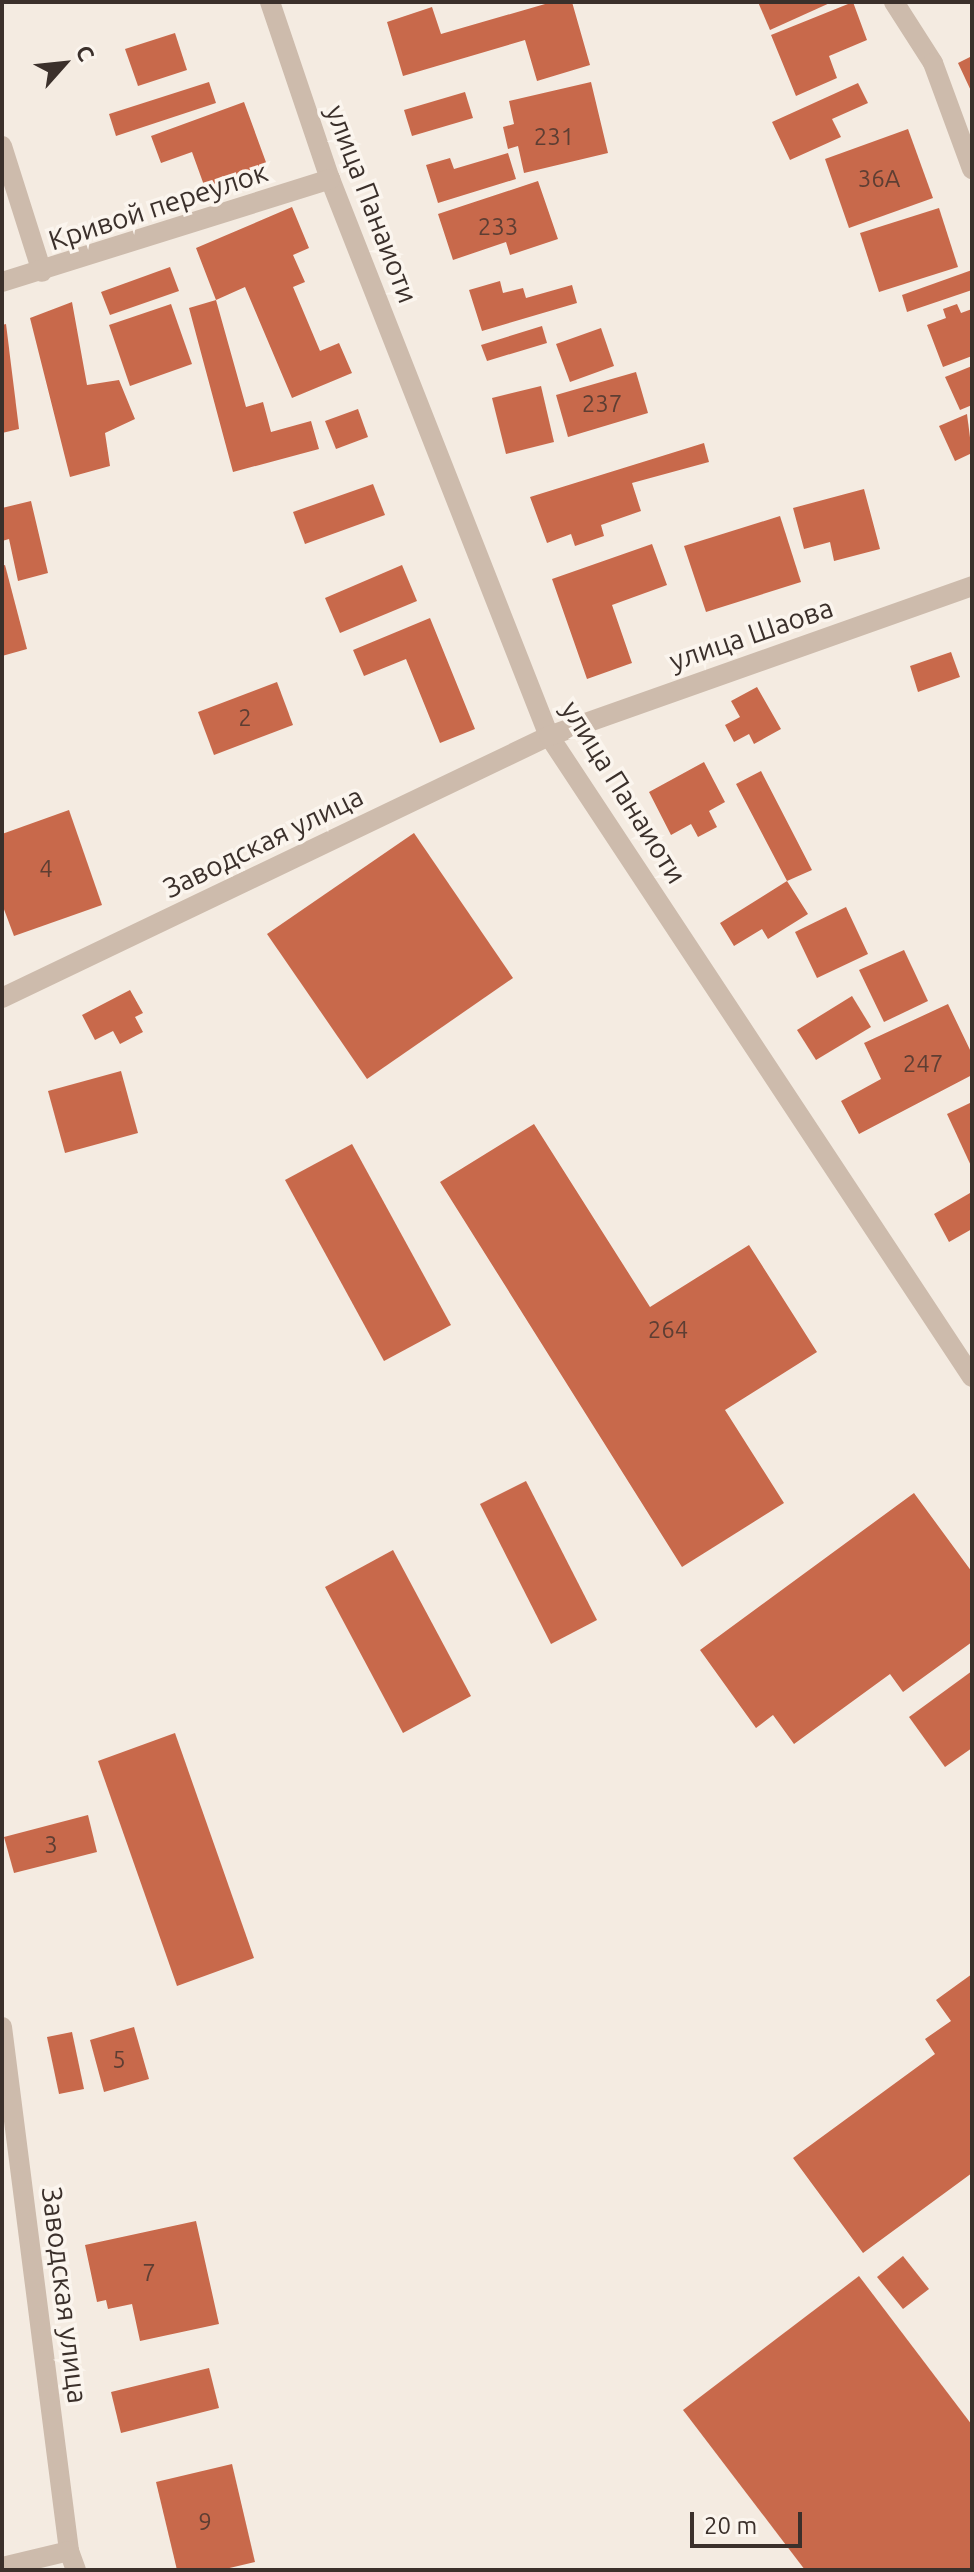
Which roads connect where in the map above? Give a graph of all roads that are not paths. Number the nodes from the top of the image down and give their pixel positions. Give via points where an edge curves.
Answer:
1 (270, 2) edge
2 (894, 2) edge
3 (2, 146) edge
4 (972, 169) edge
5 (330, 179) junction
6 (42, 272) junction
7 (2, 282) edge
8 (972, 586) edge
9 (549, 736) junction
10 (2, 998) edge
11 (972, 1377) edge
12 (2, 2027) edge
13 (72, 2560) edge
14 (2, 2567) edge

1 - 5 street, улица Панаиоти
2 - 4 street via 933,63
3 - 6 street
5 - 6 street, Кривой переулок
5 - 9 street, улица Панаиоти
6 - 7 street, Кривой переулок
8 - 9 street, улица Шаова
9 - 10 street, Заводская улица
9 - 11 street, улица Панаиоти
12 - 13 street, Заводская улица
13 - 14 street

